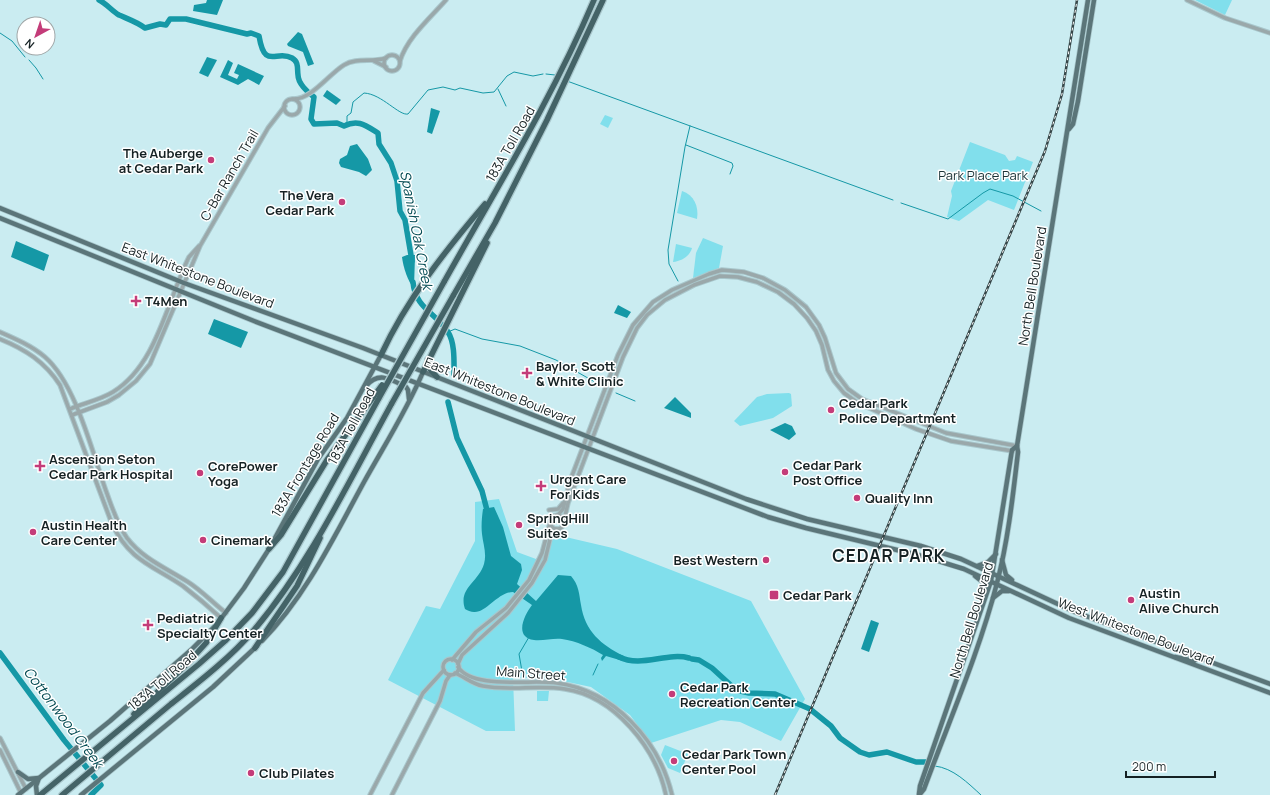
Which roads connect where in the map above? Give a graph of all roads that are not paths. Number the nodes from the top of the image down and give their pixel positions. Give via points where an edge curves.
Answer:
1 (446, 0) edge
2 (594, 0) edge
3 (603, 0) edge
4 (1088, 0) edge
5 (1094, 0) edge
6 (1186, 0) edge
7 (1270, 33) edge
8 (404, 52) junction
9 (395, 56) junction
10 (386, 58) junction
11 (374, 61) junction
12 (400, 61) junction
13 (386, 67) junction
14 (305, 96) junction
15 (293, 99) junction
16 (285, 106) junction
17 (300, 106) junction
18 (289, 113) junction
19 (278, 117) junction
20 (1069, 129) junction
21 (493, 195) junction
22 (0, 208) edge
23 (0, 218) edge
24 (495, 223) junction
25 (200, 246) junction
26 (178, 280) junction
27 (184, 283) junction
28 (175, 288) junction
29 (181, 290) junction
30 (0, 332) edge
31 (5, 334) junction
32 (1, 340) edge
33 (381, 355) junction
34 (428, 360) junction
35 (141, 366) junction
36 (375, 366) junction
37 (146, 370) junction
38 (423, 372) junction
39 (437, 377) junction
40 (418, 384) junction
41 (362, 391) junction
42 (377, 397) junction
43 (409, 401) junction
44 (76, 406) junction
45 (70, 409) junction
46 (78, 413) junction
47 (72, 415) junction
48 (586, 438) junction
49 (592, 440) junction
50 (584, 445) junction
51 (1017, 446) junction
52 (589, 448) junction
53 (1012, 450) junction
54 (1018, 452) junction
55 (565, 496) junction
56 (109, 499) junction
57 (103, 500) junction
58 (550, 510) dead end
59 (558, 515) junction
60 (330, 516) junction
61 (564, 521) junction
62 (550, 523) junction
63 (556, 529) junction
64 (269, 549) junction
65 (997, 553) junction
66 (1002, 558) junction
67 (155, 564) junction
68 (978, 566) junction
69 (152, 569) junction
70 (971, 572) junction
71 (993, 573) junction
72 (999, 575) junction
73 (991, 581) junction
74 (1014, 583) junction
75 (997, 584) junction
76 (1010, 591) junction
77 (992, 600) junction
78 (984, 601) junction
79 (226, 613) junction
80 (221, 618) junction
81 (255, 648) junction
82 (1169, 656) junction
83 (1198, 658) junction
84 (452, 660) junction
85 (458, 666) junction
86 (444, 670) junction
87 (455, 673) junction
88 (450, 675) junction
89 (531, 682) junction
90 (1270, 684) edge
91 (531, 688) junction
92 (1270, 693) edge
93 (588, 694) junction
94 (627, 717) junction
95 (624, 721) junction
96 (115, 734) junction
97 (0, 738) edge
98 (0, 750) edge
99 (18, 772) junction
100 (39, 778) junction
101 (26, 789) junction
102 (20, 794) edge
103 (919, 794) edge
104 (28, 795) edge
105 (37, 795) edge
106 (40, 795) edge
107 (62, 795) edge
108 (81, 795) edge
109 (370, 795) edge
110 (392, 795) edge
111 (666, 795) edge
112 (672, 795) edge

1 - 8 street via 417,32
2 - 21 highway, 183A Toll Road via 527,139
3 - 24 highway, 183A Toll Road via 563,90
4 - 20 main road, North Bell Boulevard via 1067,122
5 - 20 main road, North Bell Boulevard via 1078,101 1073,124
6 - 7 street via 1225,18
8 - 9 street, C-Bar Ranch Trail
8 - 12 street
9 - 10 street, C-Bar Ranch Trail
9 - 12 street
10 - 11 street, C-Bar Ranch Trail
10 - 13 street
11 - 13 street
11 - 14 street, C-Bar Ranch Trail via 362,60 345,65
12 - 13 street via 395,70
14 - 15 street, C-Bar Ranch Trail
14 - 17 street, C-Bar Ranch Trail
15 - 16 street, C-Bar Ranch Trail via 287,101
15 - 17 street
16 - 18 street
16 - 19 street, C-Bar Ranch Trail
17 - 18 street via 297,112
18 - 19 street
19 - 25 street, C-Bar Ranch Trail via 268,128
20 - 51 main road, North Bell Boulevard
21 - 33 highway via 429,273 397,323
21 - 42 highway, 183A Toll Road, bridge
22 - 26 main road, East Whitestone Boulevard
23 - 28 main road, East Whitestone Boulevard
24 - 34 highway
24 - 60 highway, 183A Toll Road, bridge
25 - 26 street, C-Bar Ranch Trail via 189,257
25 - 27 street, C-Bar Ranch Trail
26 - 27 main road, East Whitestone Boulevard
26 - 28 street, C-Bar Ranch Trail
27 - 29 street, C-Bar Ranch Trail
27 - 33 main road, East Whitestone Boulevard
28 - 29 main road, East Whitestone Boulevard
28 - 35 street, C-Bar Ranch Trail via 150,352
29 - 36 main road, East Whitestone Boulevard via 254,322
29 - 37 street, C-Bar Ranch Trail via 156,353
30 - 31 street
31 - 32 street
31 - 44 street via 30,346 49,361 65,382
32 - 45 street via 29,353 46,366 60,385
33 - 36 main road, 183A Frontage Road
33 - 38 main road, East Whitestone Boulevard
34 - 38 highway
34 - 39 highway via 430,369
35 - 37 street
35 - 44 street, C-Bar Ranch Trail via 112,392
36 - 40 main road, East Whitestone Boulevard
36 - 41 main road, 183A Frontage Road
37 - 46 street, C-Bar Ranch Trail via 132,386 119,395
38 - 39 main road, East Whitestone Boulevard
38 - 40 main road
39 - 48 main road, East Whitestone Boulevard
40 - 43 main road
40 - 50 main road, East Whitestone Boulevard
41 - 43 main road via 370,381 381,377 406,387
41 - 64 main road, 183A Frontage Road via 347,418 318,459
42 - 64 highway via 327,460 281,535
42 - 96 highway, 183A Toll Road via 283,572 252,613 205,660
43 - 81 main road via 313,573 282,620
44 - 45 street, C-Bar Ranch Trail
44 - 46 street
45 - 47 street
46 - 47 street, C-Bar Ranch Trail
46 - 56 street
47 - 57 street
48 - 49 main road, East Whitestone Boulevard
48 - 50 street
48 - 51 street via 618,355 640,316 653,302 672,290 722,270 744,272 764,278 786,290 806,307 826,338 836,373 848,389 862,398 954,435
49 - 52 street
49 - 53 street via 623,357 642,321 665,300 694,285 720,276 757,282 778,292 794,304 808,318 816,331 828,370 834,380 844,393 858,403 951,441
49 - 68 main road, East Whitestone Boulevard via 780,512 921,546
50 - 52 main road, East Whitestone Boulevard
50 - 55 street
51 - 53 main road
51 - 54 main road, North Bell Boulevard
52 - 61 street via 568,503
52 - 70 main road, East Whitestone Boulevard via 777,520 922,556
53 - 54 street
53 - 65 main road, North Bell Boulevard
54 - 66 main road, North Bell Boulevard
55 - 58 street via 560,508
55 - 59 street via 563,508
56 - 57 street
56 - 67 street via 117,522 127,537
57 - 69 street via 120,538 135,556
59 - 61 street
59 - 62 street via 553,517
60 - 81 highway via 297,586
60 - 107 highway, 183A Toll Road via 287,587 239,646
61 - 63 street via 563,527
62 - 63 street
62 - 84 street via 542,553 529,580 511,602 476,632
63 - 85 street via 551,535 545,560 532,583 515,605 462,655
64 - 79 main road, 183A Frontage Road
65 - 68 main road via 988,562
65 - 71 main road, North Bell Boulevard
66 - 72 main road, North Bell Boulevard
66 - 74 main road via 1006,575
67 - 69 street
67 - 79 street via 189,582
68 - 71 main road, East Whitestone Boulevard
69 - 80 street via 182,586
70 - 73 main road, East Whitestone Boulevard
70 - 78 main road via 984,583
71 - 72 main road, East Whitestone Boulevard
71 - 73 main road, North Bell Boulevard
72 - 74 main road, West Whitestone Boulevard
72 - 75 main road, North Bell Boulevard
73 - 75 main road, East Whitestone Boulevard
73 - 78 main road, North Bell Boulevard
74 - 83 main road, West Whitestone Boulevard via 1075,612
75 - 76 main road, West Whitestone Boulevard
75 - 77 main road, North Bell Boulevard
76 - 77 main road via 1002,591
76 - 82 main road, West Whitestone Boulevard via 1069,618
77 - 103 main road, North Bell Boulevard via 953,712 924,789
78 - 103 main road, North Bell Boulevard
79 - 80 main road, 183A Frontage Road
80 - 96 highway via 206,643 187,664 145,702
80 - 100 main road, 183A Frontage Road via 191,650
81 - 108 main road via 213,687
82 - 83 main road via 1194,662
82 - 92 main road, West Whitestone Boulevard
83 - 90 main road, West Whitestone Boulevard
84 - 85 street
84 - 86 street via 445,662
85 - 87 street
85 - 89 street, Main Street via 467,676 481,680
86 - 88 street
86 - 109 street via 423,693
87 - 88 street
87 - 91 street, Main Street via 485,686
88 - 110 street via 440,701
89 - 91 street
89 - 93 street, Main Street via 557,683
91 - 93 street, Main Street via 566,689
93 - 94 street, Main Street via 610,703
93 - 95 street, Main Street
94 - 95 street
94 - 112 street, Main Street via 645,738 660,762
95 - 111 street, Main Street via 640,739 655,765 662,778
96 - 106 highway, 183A Toll Road
97 - 99 street
98 - 102 street
99 - 100 main road via 28,779
99 - 101 street
100 - 101 main road, 183A Frontage Road
100 - 105 main road via 36,786
101 - 102 main road, 183A Frontage Road
101 - 104 main road

